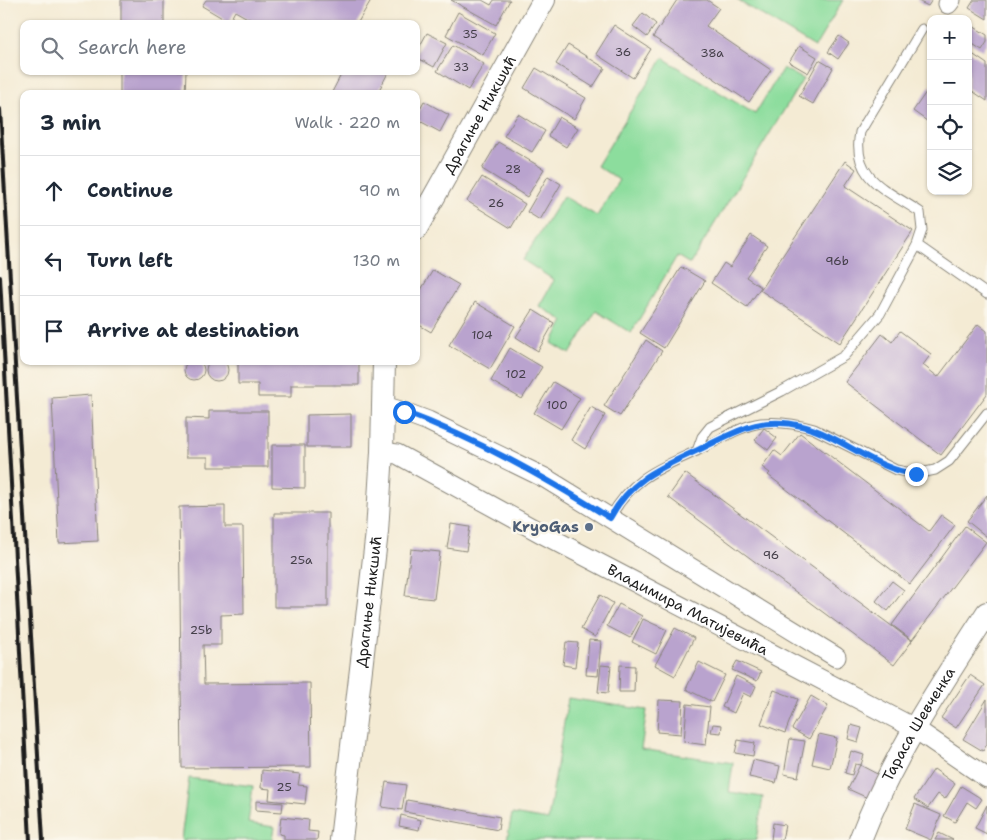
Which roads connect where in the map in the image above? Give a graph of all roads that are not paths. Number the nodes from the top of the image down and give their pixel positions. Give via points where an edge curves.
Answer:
1 (544, 0) edge
2 (922, 29) dead end
3 (420, 223) edge
4 (917, 245) junction
5 (987, 294) edge
6 (384, 365) edge
7 (383, 406) junction
8 (987, 413) edge
9 (697, 451) junction
10 (382, 452) junction
11 (610, 518) junction
12 (987, 613) edge
13 (836, 657) dead end
14 (914, 728) junction
15 (987, 778) edge
16 (341, 840) edge
17 (860, 840) edge

1 - 3 street, Драгиње Никшић
2 - 4 lane via 860,132 858,142 860,162 870,179 920,212 922,230
4 - 5 lane
4 - 9 lane via 880,314 844,356 710,426
6 - 7 street, Драгиње Никшић
7 - 10 street, Драгиње Никшић
7 - 11 street via 450,431 545,478
8 - 9 lane via 949,461 922,474 896,470 814,429 790,423 747,426
9 - 11 lane via 662,466 640,480 624,495
10 - 14 street, Владимира Матијевића via 396,454
10 - 16 street, Драгиње Никшић via 377,532
11 - 13 street
12 - 14 street, Тараса Шевченка
14 - 15 street, Владимира Матијевића
14 - 17 street, Тараса Шевченка

